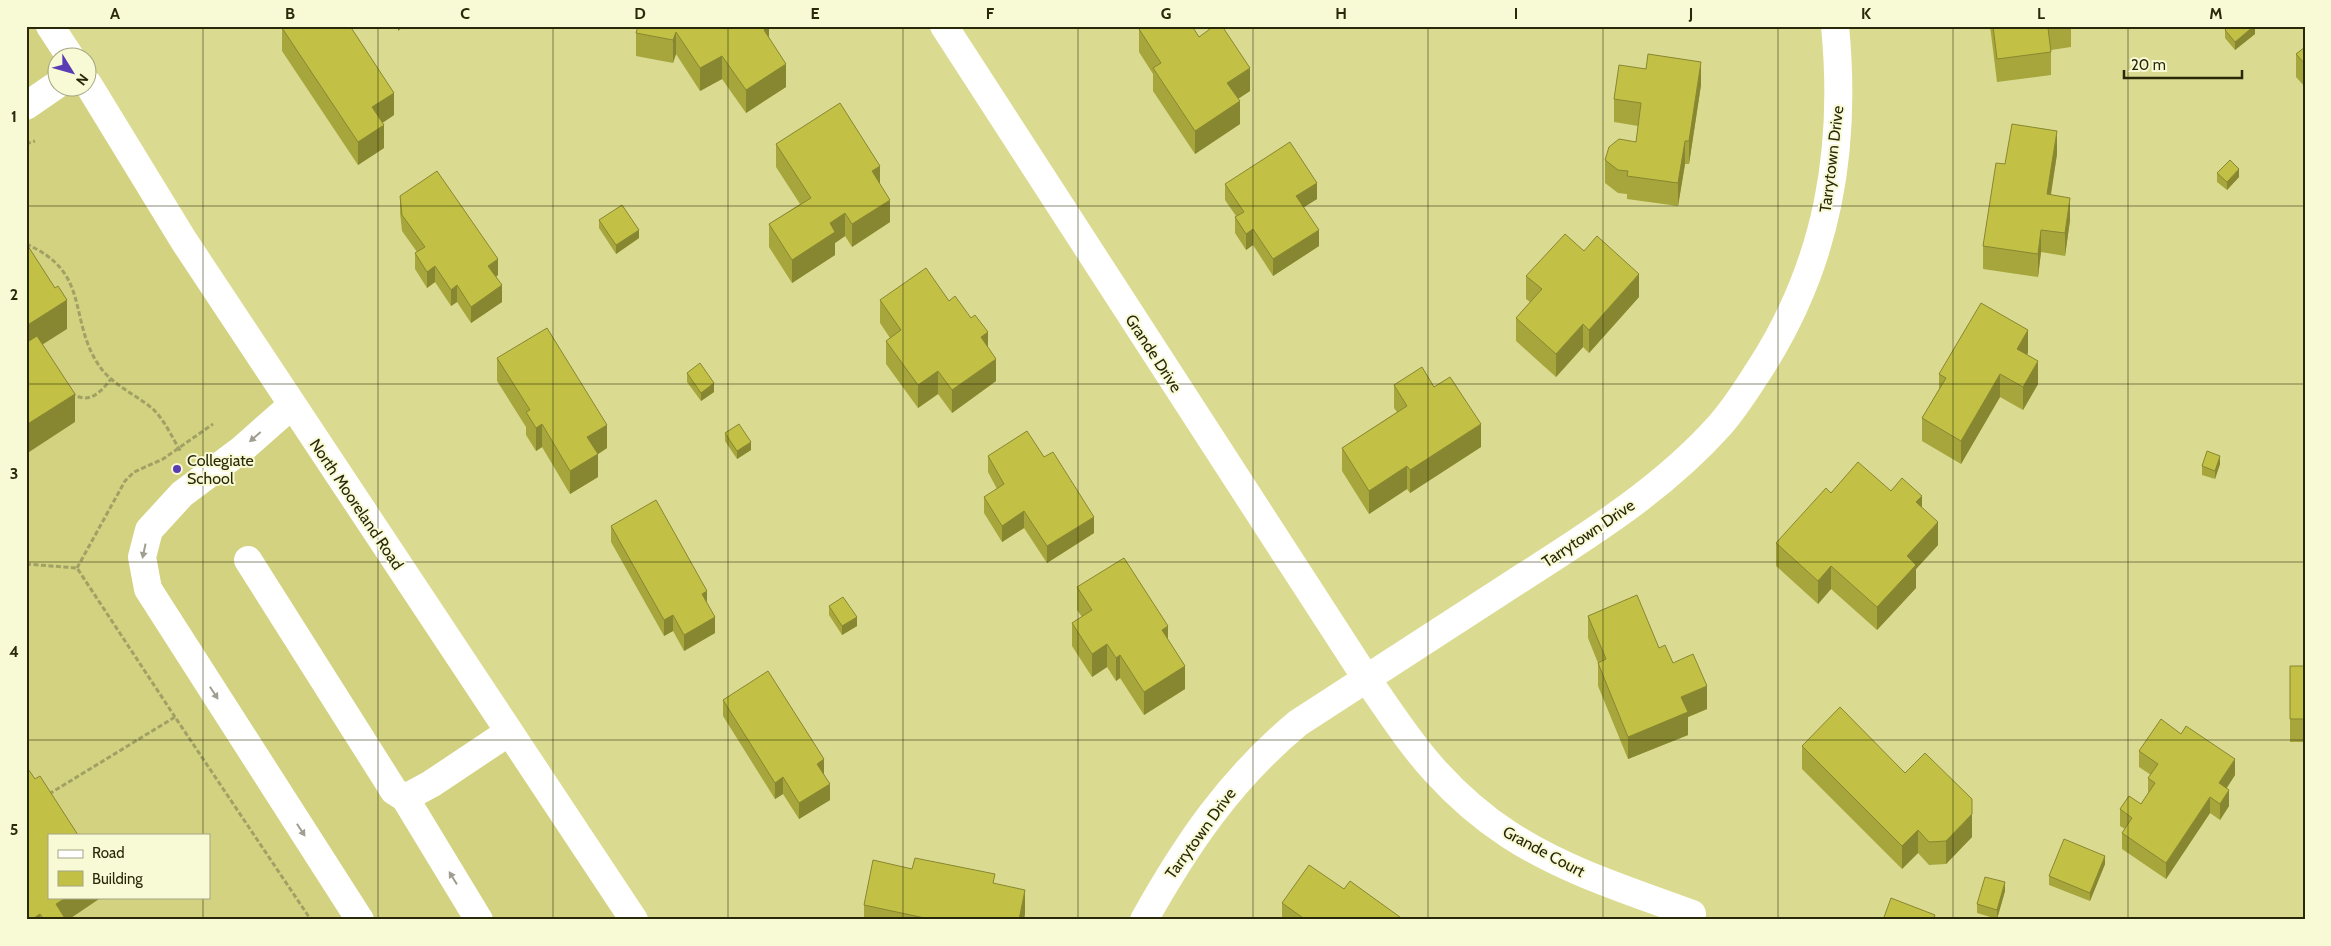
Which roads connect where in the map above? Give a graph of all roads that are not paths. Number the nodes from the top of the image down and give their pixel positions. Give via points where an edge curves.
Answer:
1 (50, 26) edge
2 (944, 26) edge
3 (1835, 26) edge
4 (64, 48) edge
5 (48, 91) edge
6 (97, 98) edge
7 (26, 106) edge
8 (292, 405) junction
9 (248, 560) dead end
10 (1366, 678) junction
11 (509, 732) junction
12 (405, 798) junction
13 (1692, 914) dead end
14 (360, 920) edge
15 (479, 920) edge
16 (634, 920) edge
17 (1144, 920) edge

1 - 4 street
2 - 10 street, Grande Drive
3 - 10 street, Tarrytown Drive via 1840,76 1838,134 1830,195 1814,259 1791,316 1740,401 1657,486
5 - 7 street
6 - 8 street, North Mooreland Road via 184,242
8 - 11 street, North Mooreland Road
8 -> 14 street via 241,450 182,494 149,530 142,557 148,589
9 - 12 street via 394,791
10 - 13 street, Grande Court via 1418,752 1437,773 1476,810 1508,834 1576,870
10 - 17 street, Tarrytown Drive via 1298,723 1265,751 1215,807
11 - 12 street
11 - 16 street, North Mooreland Road
15 -> 12 street

